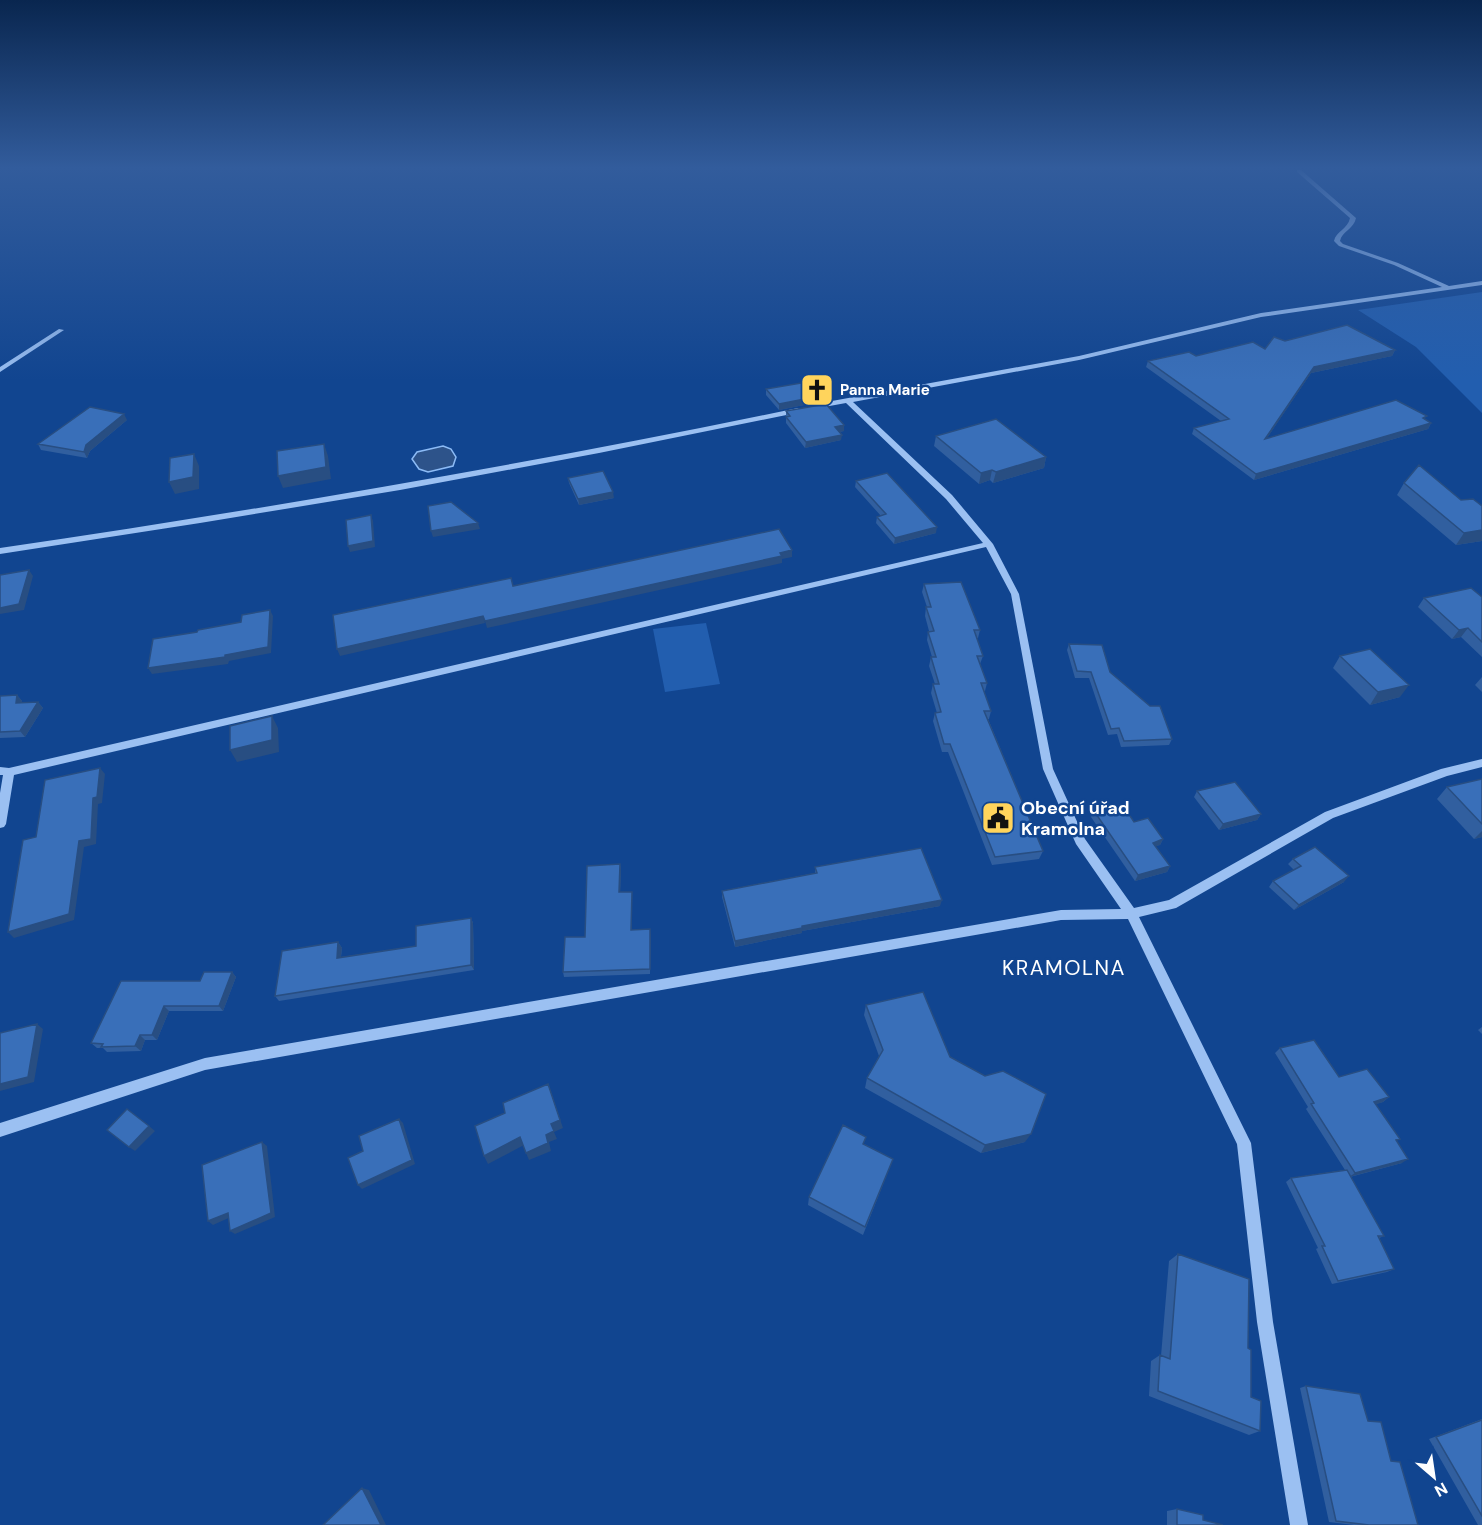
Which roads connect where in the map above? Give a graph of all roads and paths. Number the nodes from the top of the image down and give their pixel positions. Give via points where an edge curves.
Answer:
1 (1338, 239) edge
2 (1482, 283) edge
3 (1448, 287) junction
4 (61, 330) dead end
5 (0, 370) edge
6 (847, 400) junction
7 (989, 544) junction
8 (0, 551) edge
9 (1482, 763) edge
10 (5, 771) edge
11 (0, 824) edge
12 (1131, 914) junction
13 (0, 1130) edge
14 (1299, 1525) edge

1 - 3 street via 1341,245
2 - 3 street
3 - 6 street via 1261,315 1079,358
4 - 5 street
6 - 7 street via 950,497
6 - 8 street via 623,446 255,512
7 - 10 street
7 - 12 street via 1015,594 1048,769 1080,841
9 - 12 street via 1445,772 1329,815 1173,904
10 - 11 street
12 - 13 street via 1062,915 205,1064
12 - 14 street via 1244,1143 1265,1322

